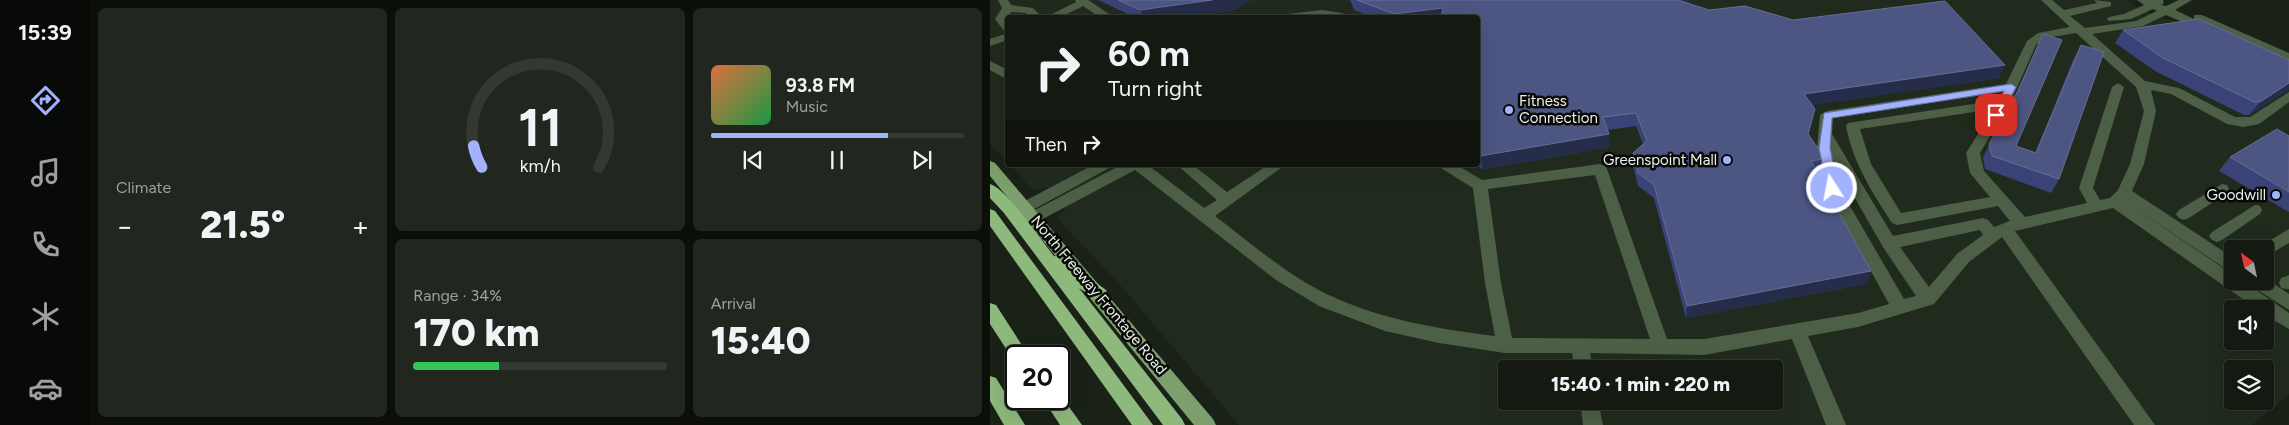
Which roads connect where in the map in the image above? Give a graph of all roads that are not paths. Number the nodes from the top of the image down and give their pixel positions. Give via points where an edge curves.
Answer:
1 (2046, 0) edge
2 (2099, 0) edge
3 (2142, 0) edge
4 (2187, 0) edge
5 (1082, 1) edge
6 (1005, 4) edge
7 (2163, 4) edge
8 (2062, 14) junction
9 (1035, 15) edge
10 (1055, 15) edge
11 (1105, 15) edge
12 (1298, 15) edge
13 (1339, 15) edge
14 (1005, 25) edge
15 (2080, 29) junction
16 (1005, 37) edge
17 (990, 43) edge
18 (2289, 57) edge
19 (990, 64) edge
20 (2289, 66) edge
21 (1005, 74) edge
22 (2141, 84) junction
23 (2011, 87) junction
24 (2118, 87) dead end
25 (2289, 96) edge
26 (2004, 103) junction
27 (1826, 135) junction
28 (990, 166) edge
29 (1101, 167) edge
30 (1129, 167) edge
31 (1141, 167) edge
32 (1186, 167) edge
33 (1275, 167) edge
34 (1449, 167) edge
35 (1480, 185) junction
36 (2222, 188) dead end
37 (990, 189) edge
38 (2119, 197) junction
39 (1227, 200) junction
40 (2001, 200) junction
41 (2096, 206) junction
42 (990, 209) edge
43 (2255, 210) dead end
44 (1030, 212) junction
45 (2184, 214) dead end
46 (990, 215) edge
47 (1205, 216) junction
48 (2022, 224) junction
49 (1999, 232) junction
50 (2289, 235) edge
51 (2218, 236) dead end
52 (1890, 242) junction
53 (2274, 245) edge
54 (2224, 260) edge
55 (2270, 290) edge
56 (1100, 295) junction
57 (1928, 299) junction
58 (2289, 303) edge
59 (1900, 308) junction
60 (990, 310) edge
61 (2289, 322) edge
62 (1797, 331) junction
63 (1013, 345) edge
64 (1505, 345) junction
65 (1580, 345) junction
66 (1661, 346) junction
67 (1582, 360) edge
68 (990, 384) edge
69 (1060, 410) edge
70 (1590, 410) edge
71 (1015, 425) edge
72 (1072, 425) edge
73 (1143, 425) edge
74 (1176, 425) edge
75 (1206, 425) edge
76 (1592, 425) edge
77 (1836, 425) edge
78 (2145, 425) edge

1 - 8 street
2 - 8 street via 2106,4
3 - 7 street
4 - 7 street
5 - 10 street
5 - 11 street
6 - 9 street via 1029,10
6 - 14 street via 1001,19
7 - 15 street via 2139,24
7 - 18 street
7 - 20 street
8 - 15 street
12 - 13 street
15 - 22 street
15 - 23 street via 2042,35 2030,44
16 - 17 street
19 - 21 street
22 - 25 street via 2175,91 2232,121 2244,123 2254,121
22 - 38 street via 2150,111 2137,164
23 - 26 street
23 - 27 street via 1827,115
24 - 41 street via 2086,188
26 - 40 street via 1973,153 1978,173
26 - 40 street via 1853,126 1856,148 1867,171 1897,218
27 - 52 street
27 - 59 street via 1824,148 1832,188
28 - 44 main road, North Freeway Frontage Road
29 - 44 street
30 - 44 street
31 - 47 street
32 - 39 street
33 - 39 street
34 - 35 street
35 - 64 street
35 - 66 street via 1600,169
36 - 45 street
37 - 74 highway via 1015,216
38 - 41 street
38 - 54 street
38 - 61 street
39 - 47 street
40 - 48 street
41 - 48 street
42 - 56 highway
43 - 51 street
44 - 56 main road, North Freeway Frontage Road
46 - 73 highway
47 - 64 street via 1282,275 1325,301 1385,324 1439,336
48 - 49 street
49 - 52 street via 1983,224
49 - 57 street via 1963,258
49 - 78 street
50 - 53 street
52 - 57 street
55 - 58 street
56 - 75 main road, North Freeway Frontage Road
57 - 59 street
59 - 62 street via 1858,320
60 - 63 highway
62 - 66 street via 1704,347
62 - 77 street
64 - 65 street
65 - 66 street
65 - 67 street
68 - 71 highway
69 - 72 highway
70 - 76 street

